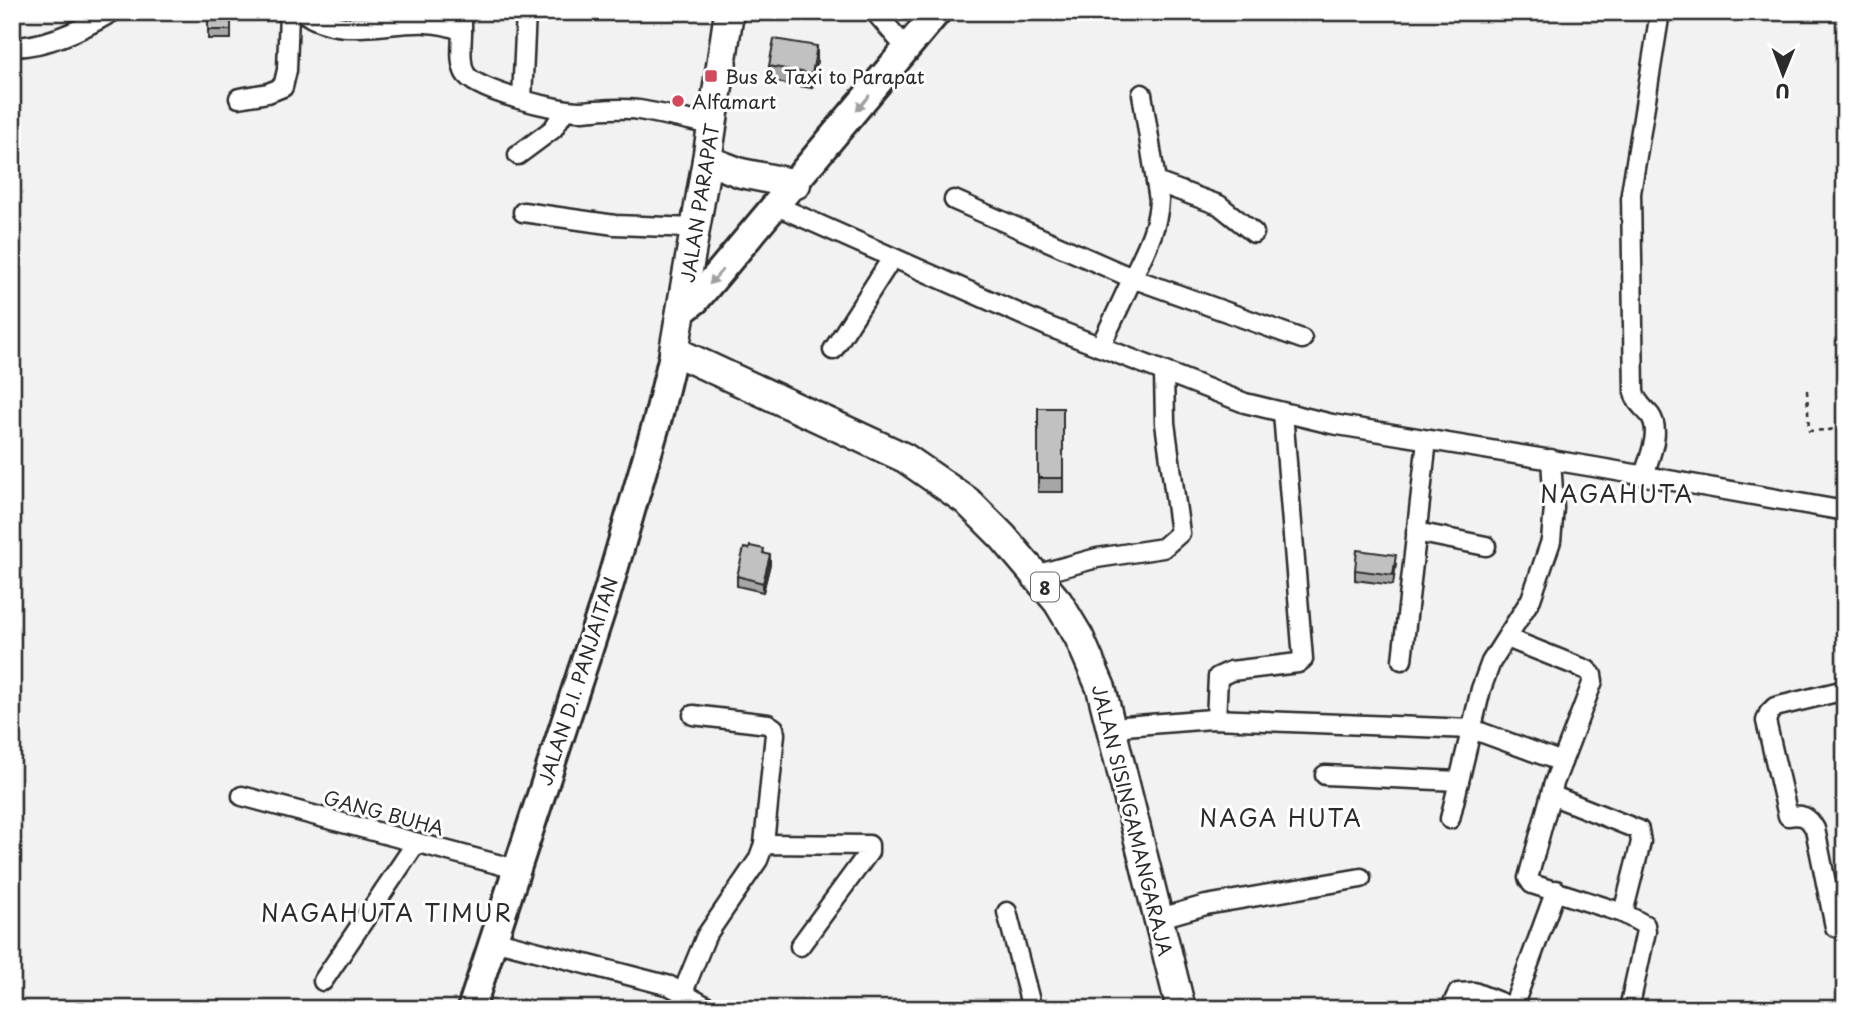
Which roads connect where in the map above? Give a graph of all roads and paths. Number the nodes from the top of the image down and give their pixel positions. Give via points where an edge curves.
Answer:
1 (112, 12) edge
2 (289, 12) edge
3 (303, 12) edge
4 (462, 12) edge
5 (526, 12) edge
6 (729, 12) edge
7 (875, 12) edge
8 (937, 12) edge
9 (1660, 12) edge
10 (461, 31) junction
11 (12, 47) edge
12 (907, 49) junction
13 (1142, 94) dead end
14 (239, 98) dead end
15 (522, 99) junction
16 (565, 110) junction
17 (712, 125) junction
18 (518, 155) dead end
19 (707, 160) junction
20 (1156, 182) junction
21 (796, 184) junction
22 (954, 200) dead end
23 (777, 206) junction
24 (523, 212) dead end
25 (695, 228) junction
26 (1254, 233) dead end
27 (892, 258) junction
28 (1132, 278) junction
29 (681, 313) junction
30 (1302, 339) dead end
31 (1100, 347) junction
32 (833, 349) dead end
33 (674, 351) junction
34 (1164, 372) junction
35 (1807, 390) dead end
36 (1283, 413) junction
37 (1845, 423) edge
38 (1427, 440) junction
39 (1551, 459) junction
40 (1644, 475) junction
41 (1845, 512) edge
42 (1416, 532) junction
43 (1486, 546) dead end
44 (1035, 575) junction
45 (1507, 638) junction
46 (1402, 660) dead end
47 (1845, 690) edge
48 (693, 715) dead end
49 (1216, 719) junction
50 (1112, 727) junction
51 (1472, 729) junction
52 (1562, 762) junction
53 (1325, 775) dead end
54 (1459, 781) junction
55 (1551, 795) junction
56 (242, 796) dead end
57 (1450, 819) dead end
58 (416, 843) junction
59 (764, 844) junction
60 (516, 869) junction
61 (1361, 878) dead end
62 (1556, 890) junction
63 (1007, 912) dead end
64 (1623, 913) junction
65 (1160, 918) junction
66 (1835, 927) dead end
67 (493, 940) junction
68 (800, 946) dead end
69 (323, 981) dead end
70 (683, 992) junction
71 (1515, 1008) edge
72 (471, 1009) edge
73 (711, 1009) edge
74 (1031, 1009) edge
75 (1181, 1009) edge
76 (1450, 1009) edge
77 (1629, 1009) edge

1 - 11 street via 65,37
2 - 14 street via 283,87
3 - 10 street via 331,25 422,22
4 - 10 street
5 - 15 street
6 - 17 highway, JALAN PARAPAT
7 - 12 street
8 - 12 main road
9 - 40 street via 1631,193 1634,391 1654,429
10 - 15 street via 465,75 474,83
12 -> 21 main road
13 - 20 street
15 - 16 street
16 - 17 street via 638,110
16 - 18 street via 553,129
17 - 19 highway, JALAN PARAPAT
19 - 21 highway via 741,173
19 - 25 highway, JALAN PARAPAT
20 - 26 street via 1219,205
20 - 28 street via 1155,228
21 - 23 main road
22 - 28 street
23 - 27 street
23 -> 29 main road
24 - 25 street via 615,225
25 - 29 highway, JALAN PARAPAT
27 - 31 street
27 - 32 street
28 - 30 street
28 - 31 street
29 - 33 highway, JALAN PARAPAT
31 - 34 street
33 - 44 highway, JALAN SISINGAMANGARAJA / 8 via 905,458 967,501
33 - 60 main road, JALAN D.I. PANJAITAN via 606,597
34 - 36 street
34 - 44 street via 1168,455 1180,533 1163,548 1097,558
35 - 37 path via 1809,431 1830,430
36 - 38 street
36 - 49 street via 1303,659 1219,677
38 - 39 street
38 - 42 street
39 - 40 street
39 - 45 street via 1552,541 1531,599
40 - 41 street
42 - 43 street
42 - 46 street
44 - 50 highway, JALAN SISINGAMANGARAJA / 8 via 1079,638
45 - 51 street via 1491,662
45 - 52 street via 1592,675
47 - 66 street via 1775,707 1766,721 1788,816 1806,817 1815,829
48 - 59 street via 774,728
49 - 50 street
49 - 51 street
50 - 65 highway, JALAN SISINGAMANGARAJA / 8
51 - 52 street
51 - 54 street
52 - 55 street
53 - 54 street
54 - 57 street
55 - 62 street via 1528,878 1532,884
55 - 64 street via 1639,830 1642,842
56 - 58 street, GANG BUHA
58 - 60 street, GANG BUHA
58 - 69 street
59 - 68 street via 871,848
59 - 70 street via 706,936
60 - 67 main road, JALAN D.I. PANJAITAN
61 - 65 street via 1206,905
62 - 64 street
62 - 71 street
63 - 74 street
64 - 77 street via 1646,928
65 - 75 highway, JALAN SISINGAMANGARAJA / 8
67 - 70 street
67 - 72 main road, JALAN D.I. PANJAITAN
70 - 73 street
71 - 76 street via 1468,991 1458,993

